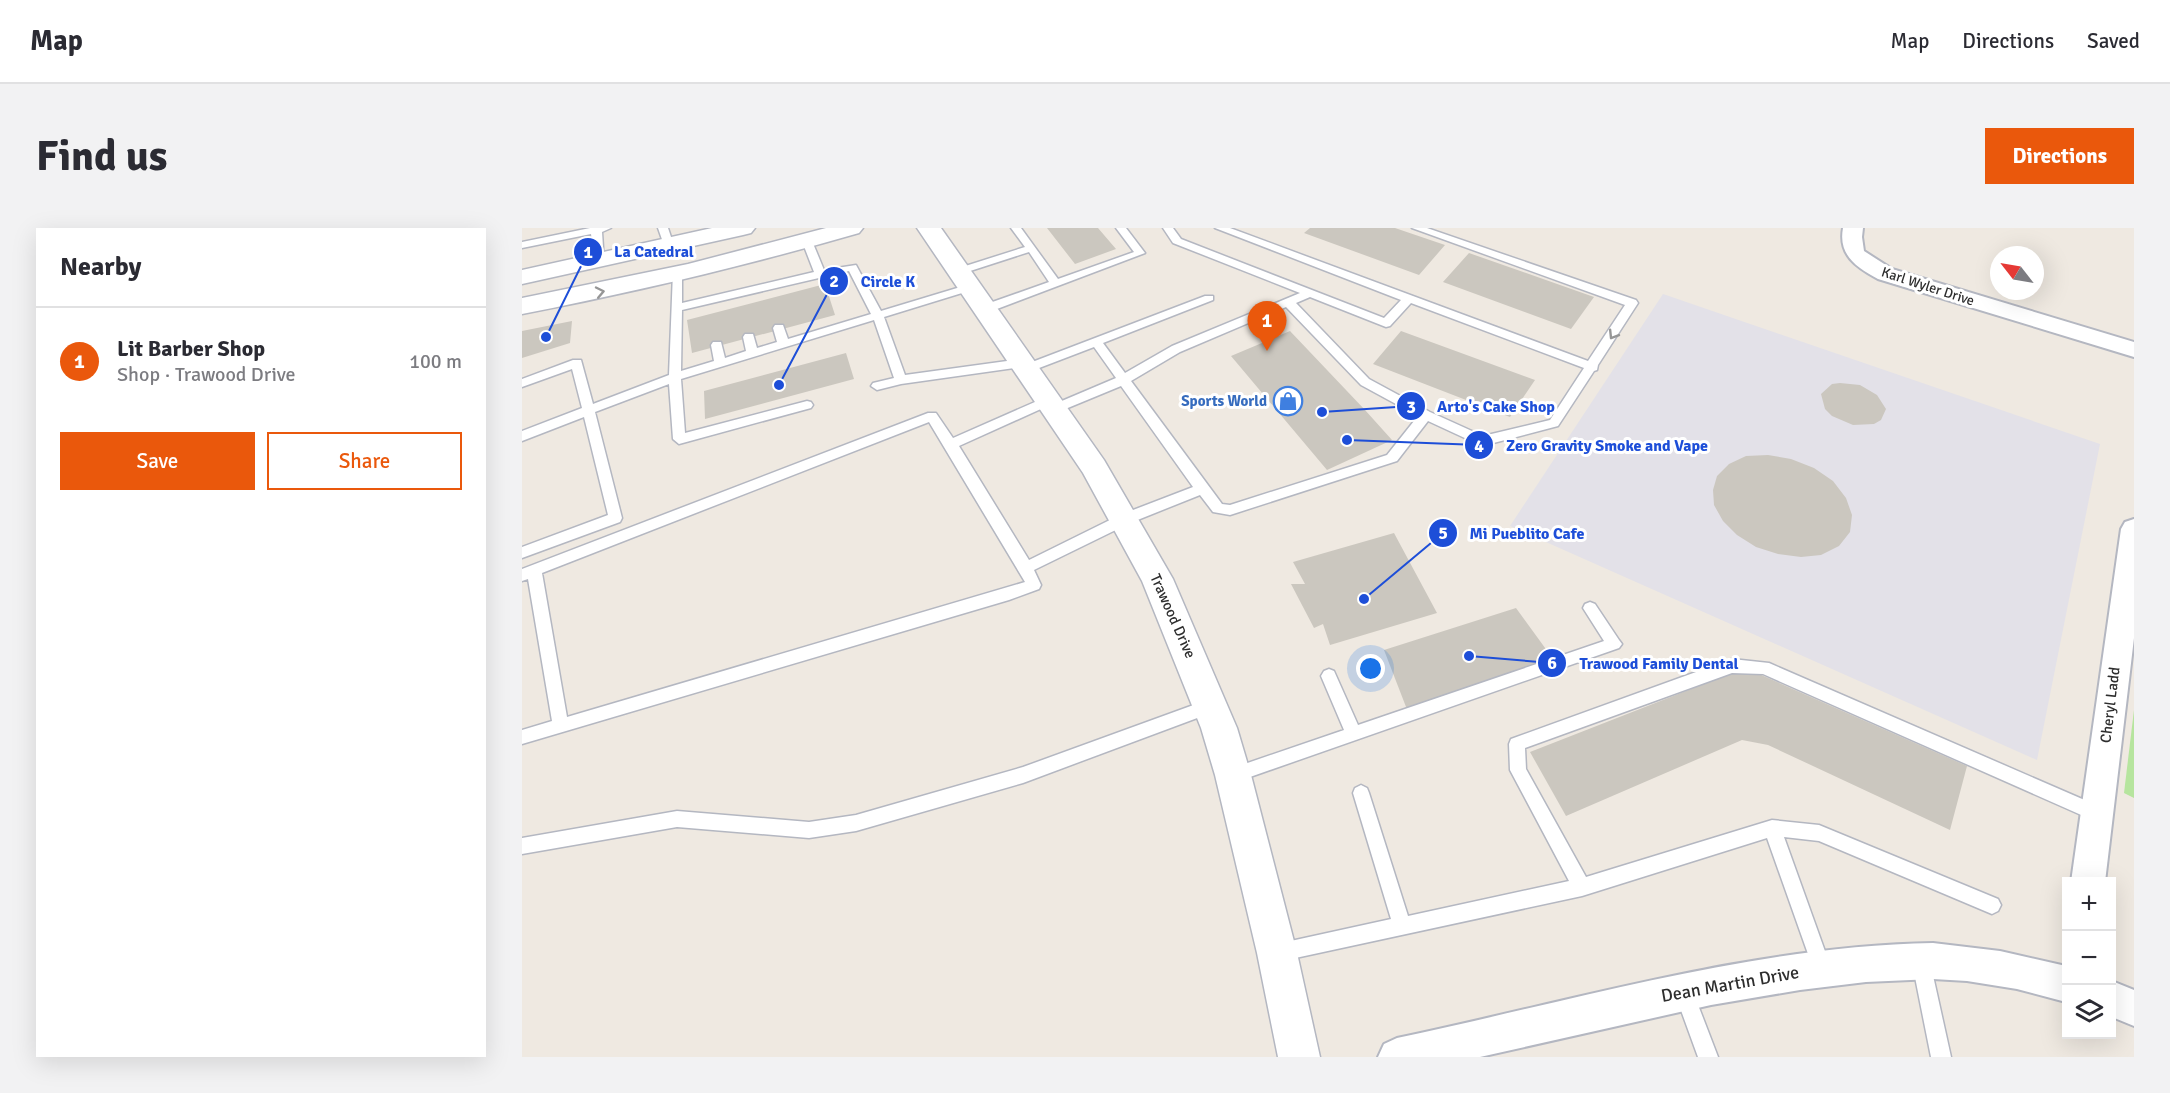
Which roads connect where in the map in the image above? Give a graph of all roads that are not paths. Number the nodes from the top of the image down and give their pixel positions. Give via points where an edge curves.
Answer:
1 (743, 228) edge
2 (851, 228) edge
3 (929, 228) edge
4 (1016, 228) edge
5 (1109, 228) edge
6 (1121, 228) edge
7 (1168, 228) edge
8 (1220, 228) edge
9 (1417, 228) edge
10 (1853, 228) edge
11 (599, 229) edge
12 (666, 237) edge
13 (807, 241) junction
14 (522, 245) edge
15 (1031, 248) junction
16 (600, 261) junction
17 (677, 274) junction
18 (820, 274) junction
19 (522, 277) edge
20 (1074, 277) junction
21 (1056, 284) junction
22 (972, 289) junction
23 (1310, 293) junction
24 (522, 294) edge
25 (1209, 298) dead end
26 (1409, 298) junction
27 (710, 300) junction
28 (1288, 302) junction
29 (522, 306) edge
30 (676, 308) junction
31 (712, 314) dead end
32 (878, 316) junction
33 (809, 321) dead end
34 (779, 328) dead end
35 (813, 335) junction
36 (748, 337) dead end
37 (1096, 342) junction
38 (784, 344) junction
39 (717, 345) dead end
40 (2134, 351) edge
41 (752, 354) junction
42 (720, 364) junction
43 (1024, 366) junction
44 (1593, 367) junction
45 (675, 377) junction
46 (901, 380) junction
47 (1123, 380) junction
48 (522, 383) edge
49 (877, 386) dead end
50 (807, 405) dead end
51 (1051, 405) junction
52 (588, 411) junction
53 (1426, 415) junction
54 (522, 436) edge
55 (951, 444) junction
56 (1202, 489) junction
57 (1125, 519) junction
58 (2134, 529) edge
59 (522, 553) edge
60 (1026, 568) junction
61 (528, 572) edge
62 (1590, 608) dead end
63 (1329, 676) dead end
64 (1210, 706) junction
65 (561, 726) junction
66 (1354, 734) junction
67 (522, 737) edge
68 (1233, 775) junction
69 (1361, 793) dead end
70 (2097, 813) junction
71 (1772, 828) junction
72 (522, 846) edge
73 (2089, 877) edge
74 (1582, 887) junction
75 (1992, 905) dead end
76 (1402, 927) junction
77 (1277, 953) junction
78 (1921, 962) junction
79 (1822, 968) junction
80 (2062, 983) edge
81 (1683, 991) junction
82 (2116, 1001) edge
83 (2134, 1008) edge
84 (1299, 1057) edge
85 (1397, 1057) edge
86 (1708, 1057) edge
87 (1941, 1057) edge

1 - 12 street
2 - 13 street
3 - 22 street, Trawood Drive
4 - 15 lane
5 - 20 lane via 1126,245 1117,254 1080,268
6 - 20 lane via 1140,253
7 - 23 lane via 1177,241
8 - 26 lane
9 -> 44 lane via 1632,303
10 - 40 street, Karl Wyler Drive via 1854,252 1865,264 1885,274
11 - 14 lane
11 - 16 lane
12 - 16 street
12 - 24 street via 669,251 645,264
13 - 17 street
13 - 18 lane
15 - 21 lane
15 - 22 lane
16 - 19 street
29 -> 17 street
17 - 30 lane
18 - 27 lane via 799,285 740,299
18 - 32 lane via 852,267
20 - 21 lane
21 - 22 lane
22 - 32 lane
22 - 43 street, Trawood Drive
23 - 26 lane via 1386,323
23 - 28 lane
25 - 37 lane
26 - 44 lane
27 - 30 lane
27 - 31 lane
28 - 47 lane via 1176,349
28 - 53 lane via 1365,382
30 - 45 lane
32 - 35 lane
32 - 46 lane
33 - 35 lane
34 - 38 lane
35 - 38 lane
36 - 41 lane
37 - 43 lane
37 - 47 lane
38 - 41 lane
39 - 42 lane
41 - 42 lane
42 - 45 lane
43 - 46 lane
43 - 51 street, Trawood Drive
44 - 53 lane via 1554,423 1482,441
45 - 50 lane via 679,439
45 - 52 lane
46 - 49 lane
47 - 51 lane
47 - 56 lane
48 - 52 lane via 577,363
51 - 55 lane
51 - 57 street, Trawood Drive
52 - 54 lane
52 - 59 lane via 615,518
53 - 56 lane via 1392,458 1290,492 1230,510 1218,508
55 - 60 lane
55 - 61 lane via 932,416
56 - 57 lane
57 - 60 lane
57 - 64 street, Trawood Drive via 1157,579
58 - 70 street, Cheryl Ladd
60 - 65 lane via 1034,585 1004,596
61 - 65 lane
62 - 66 lane via 1614,645
63 - 66 lane
64 - 68 street, Trawood Drive
64 - 72 lane via 1023,775 856,823 809,830 678,819
65 - 67 lane
66 - 68 lane
68 - 77 street, Trawood Drive
69 - 76 lane
70 - 73 street, Cheryl Ladd
70 - 74 lane via 1764,668 1732,666 1517,744 1518,770
71 - 74 lane
71 - 75 lane via 1819,833
71 - 79 lane
74 - 76 lane
76 - 77 lane
77 - 84 street, Trawood Drive
78 - 79 street, Dean Martin Drive
78 - 80 street, Dean Martin Drive via 1983,965
78 - 87 lane
79 - 81 street, Dean Martin Drive
81 - 85 street, Dean Martin Drive
81 - 86 lane
82 - 83 street

